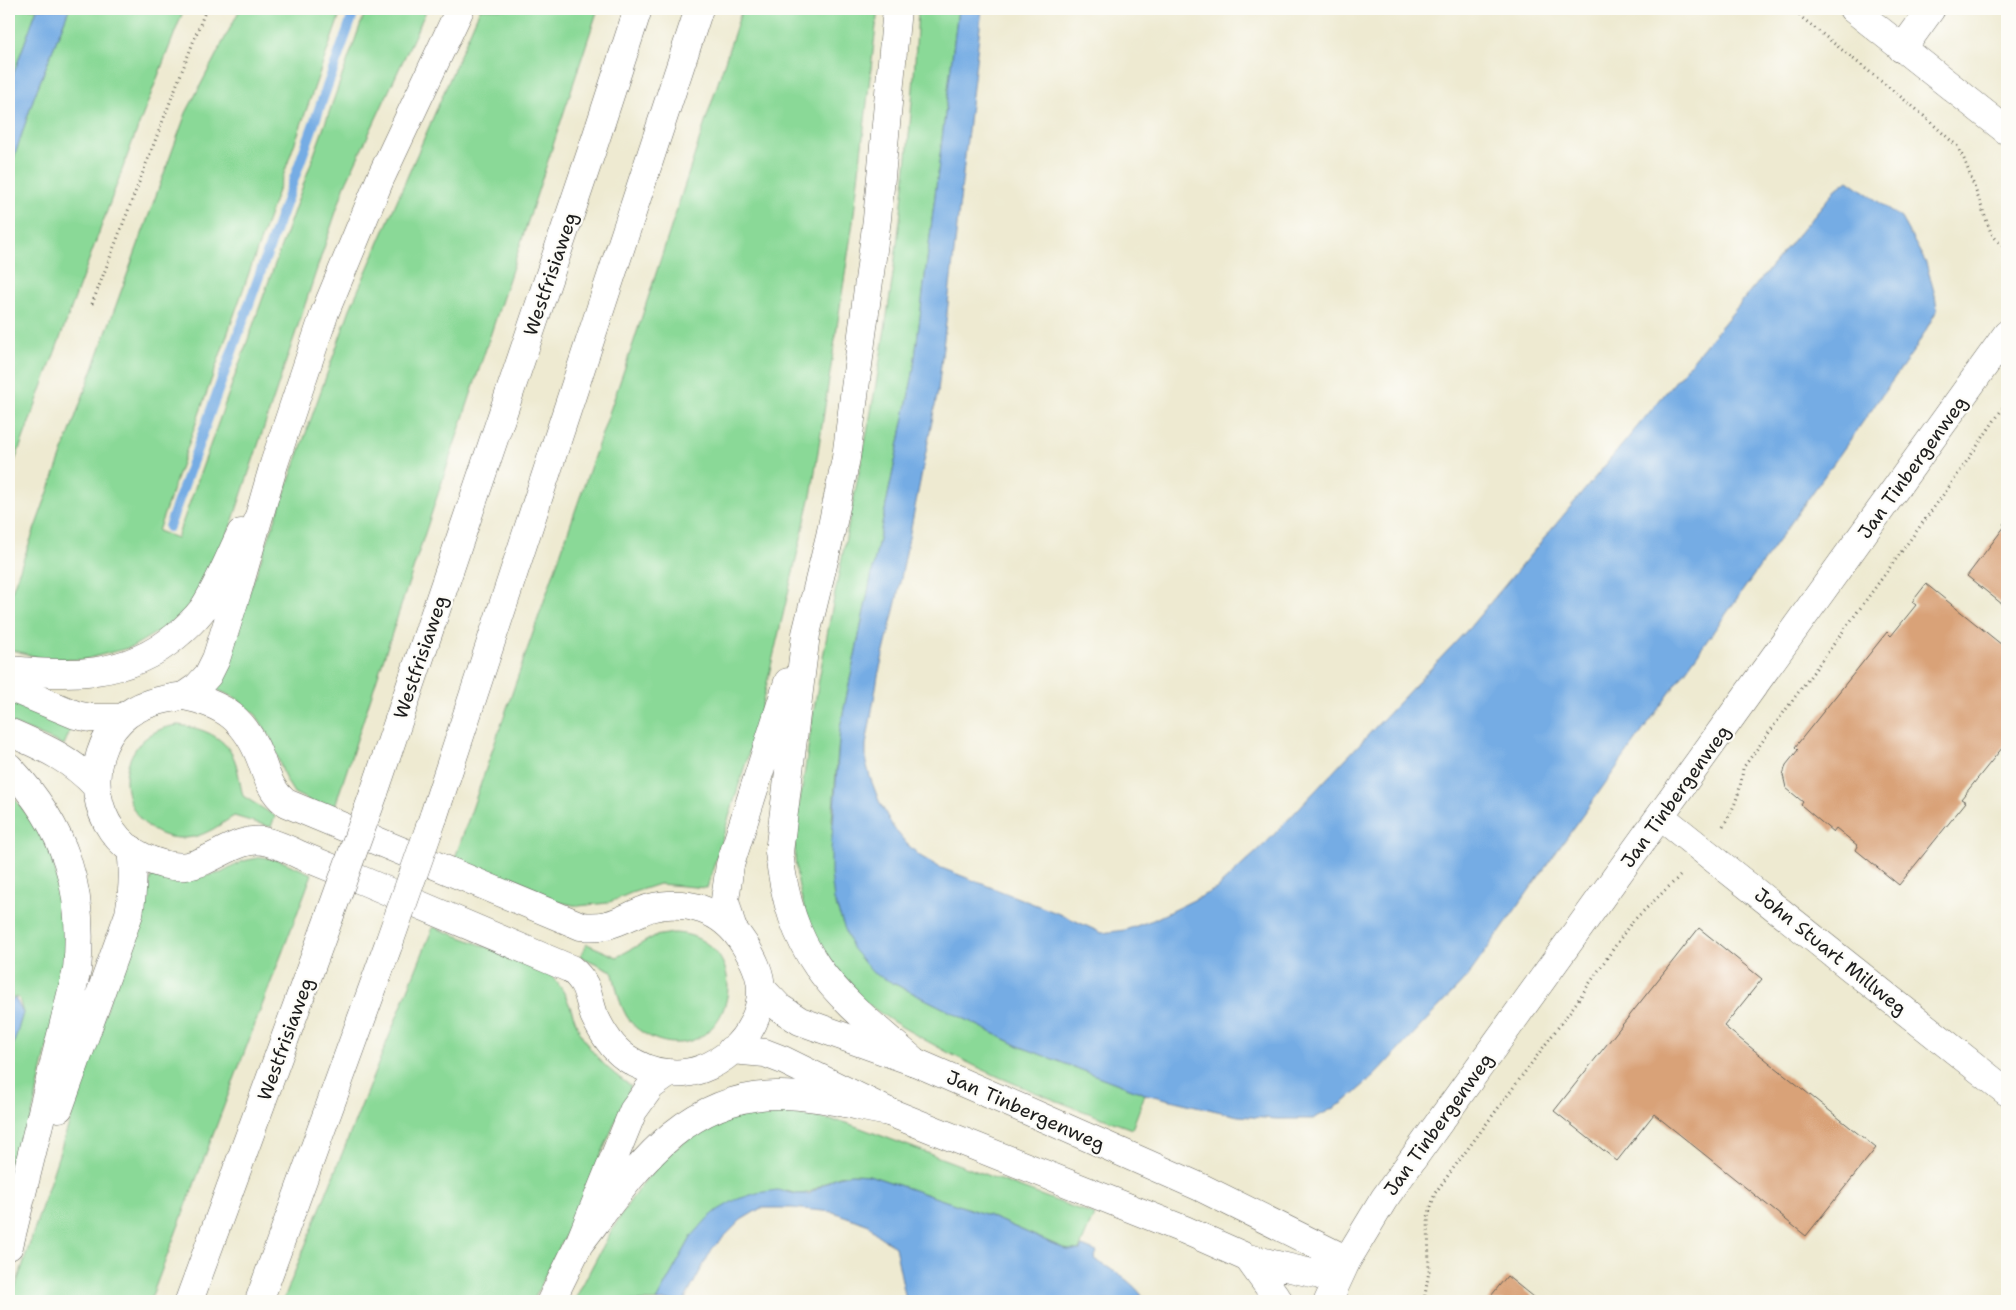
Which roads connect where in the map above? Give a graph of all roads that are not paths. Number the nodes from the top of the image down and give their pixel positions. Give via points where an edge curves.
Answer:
1 (460, 9) edge
2 (638, 9) edge
3 (699, 9) edge
4 (897, 9) edge
5 (1852, 9) edge
6 (1931, 9) edge
7 (1902, 49) junction
8 (2007, 131) edge
9 (2007, 334) edge
10 (274, 464) junction
11 (806, 634) junction
12 (9, 670) edge
13 (9, 687) edge
14 (184, 696) junction
15 (122, 718) junction
16 (9, 732) edge
17 (9, 767) edge
18 (96, 786) junction
19 (1660, 816) junction
20 (131, 849) junction
21 (732, 927) junction
22 (761, 988) junction
23 (731, 1050) junction
24 (915, 1062) junction
25 (668, 1074) junction
26 (2005, 1086) edge
27 (889, 1112) junction
28 (579, 1244) junction
29 (9, 1246) edge
30 (1248, 1258) junction
31 (1337, 1281) edge
32 (189, 1301) edge
33 (258, 1301) edge
34 (551, 1301) edge
35 (1279, 1301) edge

1 - 10 main road via 381,177 325,312
2 - 32 main road, Westfrisiaweg, bridge via 374,793
3 - 33 main road, bridge via 433,818
4 - 11 main road via 877,219 846,458
5 - 7 main road
6 - 7 main road
7 - 8 main road
9 - 19 main road, Jan Tinbergenweg
10 - 12 main road via 213,591 194,619 170,641 147,657 97,672
10 - 14 main road via 216,659 197,687
11 - 21 main road via 730,865 725,900
11 - 24 main road via 779,852 790,914 811,959 825,979
13 - 15 main road via 76,714 91,718
14 - 15 main road via 163,699
14 - 21 main road via 205,700 236,719 253,744 274,792 286,803 581,926 598,928 642,910 686,905 717,916
15 - 18 main road via 102,748
16 - 18 main road via 63,757
17 - 29 main road via 34,797 60,844 74,884 80,927 76,970
18 - 20 main road via 98,804 106,821
19 - 26 main road, John Stuart Millweg
19 - 31 main road, Jan Tinbergenweg via 1384,1199
20 - 25 main road via 154,861 185,867 236,846 267,842 315,861 571,969 586,985 594,1014 612,1044 639,1066
20 - 29 main road via 133,893 128,914
21 - 22 main road via 752,956
22 - 23 main road via 755,1021 741,1042
22 - 24 main road, Jan Tinbergenweg via 780,1008 800,1020
23 - 25 main road via 708,1066
23 - 27 main road via 783,1060
24 - 31 main road, Jan Tinbergenweg via 1200,1187
25 - 28 main road via 652,1086 633,1111
27 - 28 main road via 798,1096 777,1095 726,1102 701,1114 662,1143
27 - 30 main road
28 - 34 main road
30 - 31 main road via 1320,1274
30 - 35 main road

